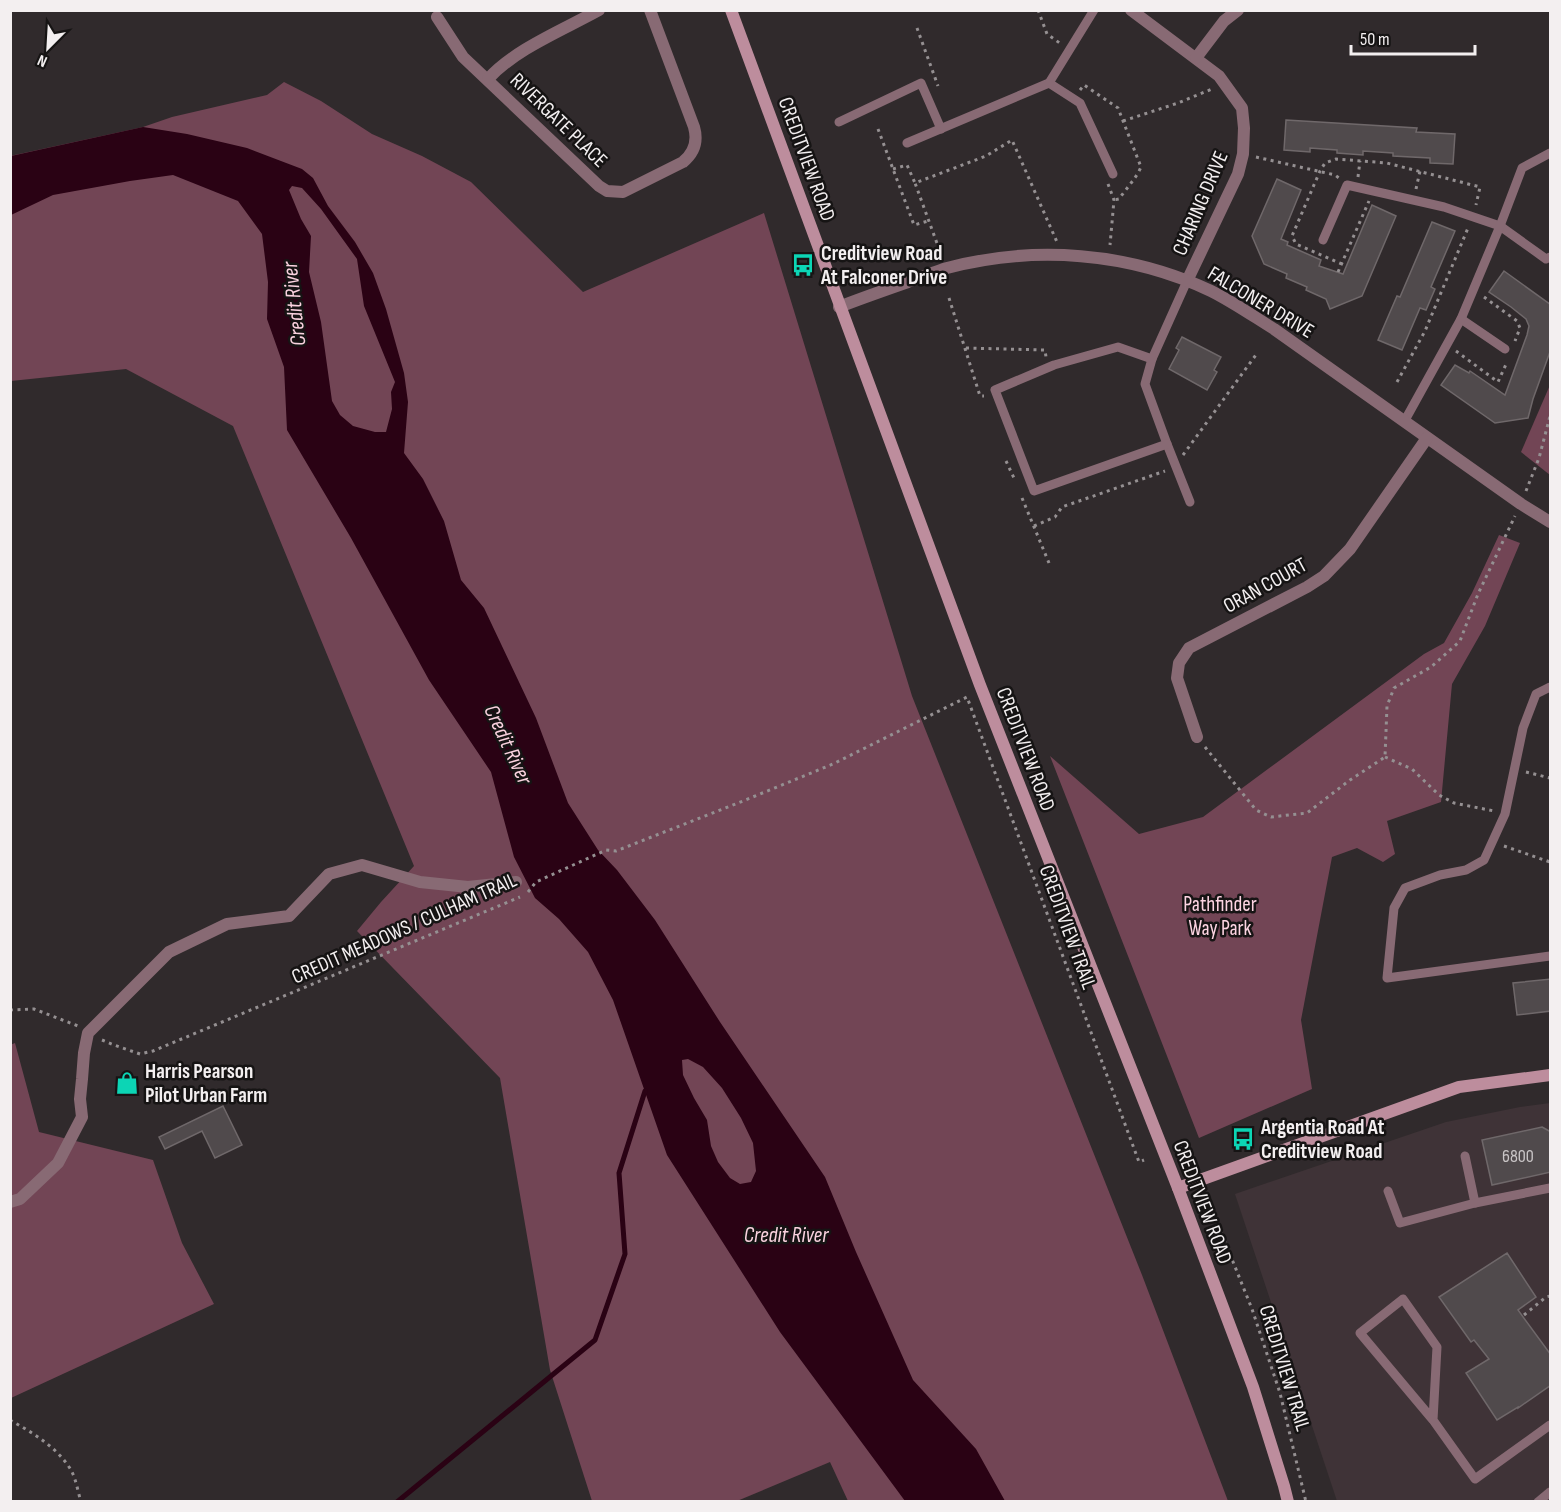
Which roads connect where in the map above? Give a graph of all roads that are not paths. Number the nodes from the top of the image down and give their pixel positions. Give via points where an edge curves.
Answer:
1 (599, 10) edge
2 (650, 10) edge
3 (731, 10) edge
4 (1094, 10) edge
5 (1131, 10) edge
6 (1238, 10) edge
7 (437, 17) dead end
8 (1196, 58) junction
9 (488, 80) junction
10 (1049, 83) junction
11 (839, 122) dead end
12 (941, 129) junction
13 (907, 143) dead end
14 (1551, 153) edge
15 (1113, 174) dead end
16 (1500, 226) junction
17 (1323, 240) dead end
18 (1551, 256) edge
19 (1187, 281) junction
20 (839, 307) junction
21 (1461, 319) junction
22 (1505, 349) dead end
23 (1152, 359) junction
24 (1404, 422) junction
25 (1427, 438) junction
26 (1167, 444) junction
27 (1190, 502) dead end
28 (1551, 522) edge
29 (1551, 687) edge
30 (1197, 737) road end
31 (516, 882) dead end
32 (1551, 956) edge
33 (1551, 1075) edge
34 (1466, 1156) dead end
35 (1178, 1188) junction
36 (1551, 1188) edge
37 (1388, 1191) dead end
38 (15, 1201) edge
39 (1474, 1203) junction
40 (1432, 1420) junction
41 (1551, 1425) edge
42 (1551, 1492) edge
43 (1288, 1502) edge
44 (1538, 1502) edge

1 - 9 street, RIVERGATE PLACE via 517,54
2 - 9 street, RIVERGATE PLACE via 694,127 696,143 683,162 623,192 599,186
3 - 20 main road, CREDITVIEW ROAD
4 - 10 lane
5 - 8 street, CHARING DRIVE
6 - 8 street via 1224,21
7 - 9 street, RIVERGATE PLACE via 463,57
8 - 19 street, CHARING DRIVE via 1219,76 1242,108 1244,154
10 - 12 lane
10 - 15 lane via 1080,103
11 - 12 lane via 921,83
12 - 13 lane
14 - 16 lane via 1522,168
16 - 17 lane via 1444,207 1347,185
16 - 18 lane via 1546,259
16 - 21 lane
19 - 20 street, FALCONER DRIVE via 1108,259 1029,255 946,268
19 - 23 lane
19 - 24 street, FALCONER DRIVE via 1265,323
20 - 35 main road, CREDITVIEW ROAD via 980,685
21 - 22 lane
21 - 24 lane
23 - 26 lane via 1145,384
23 - 26 lane via 1118,347 1046,368 995,390 1034,491
24 - 25 street, FALCONER DRIVE
25 - 28 street, FALCONER DRIVE
25 - 30 street, ORAN COURT via 1350,549 1324,576 1189,648 1179,663 1177,678
26 - 27 lane
29 - 32 lane via 1536,694 1523,728 1505,814 1484,860 1466,870 1405,888 1394,909 1386,978
31 - 38 street via 468,888 439,885 362,865 329,873 289,916 226,924 169,952 88,1032 80,1099 82,1117 58,1163
33 - 35 main road via 1459,1087
34 - 39 lane
35 - 43 main road, CREDITVIEW ROAD via 1253,1387
36 - 39 lane
37 - 39 lane via 1400,1223
40 - 40 lane via 1360,1333 1403,1299 1437,1347
40 - 41 lane via 1475,1479
42 - 44 lane

